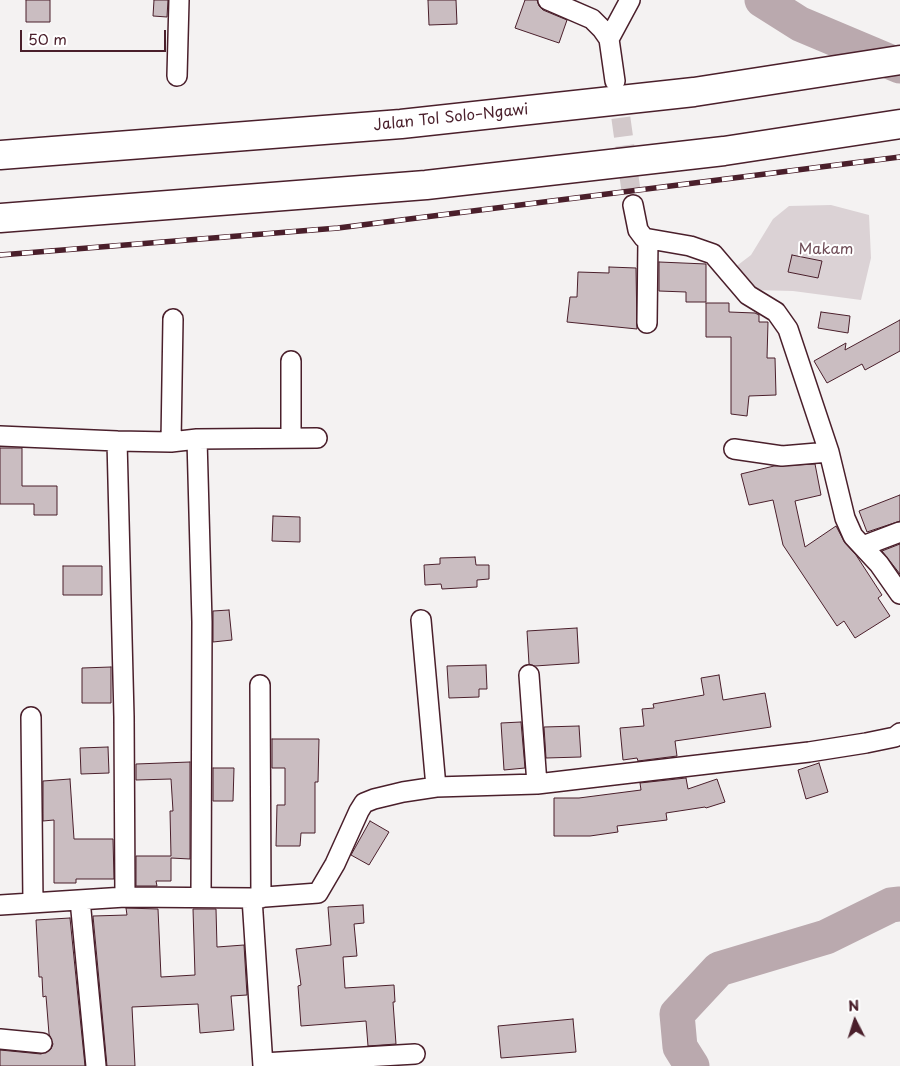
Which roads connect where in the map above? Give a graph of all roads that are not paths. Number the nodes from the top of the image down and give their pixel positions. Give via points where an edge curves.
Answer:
1 (179, 0) edge
2 (548, 0) edge
3 (630, 0) edge
4 (610, 39) junction
5 (900, 60) edge
6 (177, 76) dead end
7 (616, 81) tunnel mouth
8 (900, 124) edge
9 (0, 156) edge
10 (633, 205) tunnel mouth
11 (0, 218) edge
12 (648, 240) junction
13 (173, 319) dead end
14 (647, 323) dead end
15 (291, 361) dead end
16 (0, 436) edge
17 (291, 438) junction
18 (317, 438) dead end
19 (197, 439) junction
20 (118, 441) junction
21 (171, 442) junction
22 (734, 449) dead end
23 (829, 452) junction
24 (900, 532) edge
25 (863, 546) junction
26 (900, 594) edge
27 (421, 620) dead end
28 (529, 675) dead end
29 (260, 685) dead end
30 (31, 717) dead end
31 (900, 733) edge
32 (537, 784) junction
33 (436, 788) junction
34 (125, 897) junction
35 (201, 897) junction
36 (257, 898) junction
37 (80, 900) junction
38 (33, 903) junction
39 (0, 905) edge
40 (0, 1039) edge
41 (42, 1043) dead end
42 (415, 1054) dead end
43 (263, 1065) edge
44 (96, 1066) edge

1 - 6 street
2 - 4 street via 592,19
3 - 4 street
4 - 7 street
5 - 9 highway, Jalan Tol Solo–Ngawi via 694,92 401,124
8 - 11 highway via 724,151 426,185
10 - 12 street via 638,230
12 - 14 street
12 - 23 street via 690,246 713,254 748,295 776,312 788,329
13 - 21 street
15 - 17 street
16 - 20 street
17 - 18 street
17 - 19 street
19 - 21 street
19 - 35 street via 202,622
20 - 21 street
20 - 34 street
22 - 23 street via 782,456
23 - 25 street via 845,518 853,536
24 - 25 street
25 - 26 street
27 - 33 street
28 - 32 street
29 - 36 street
30 - 38 street
31 - 32 street via 895,737 809,752
32 - 33 street
33 - 36 street via 403,792 364,804 318,893
34 - 35 street
34 - 37 street
35 - 36 street
36 - 43 street
37 - 38 street
37 - 44 street
38 - 39 street
40 - 41 street
42 - 43 street

